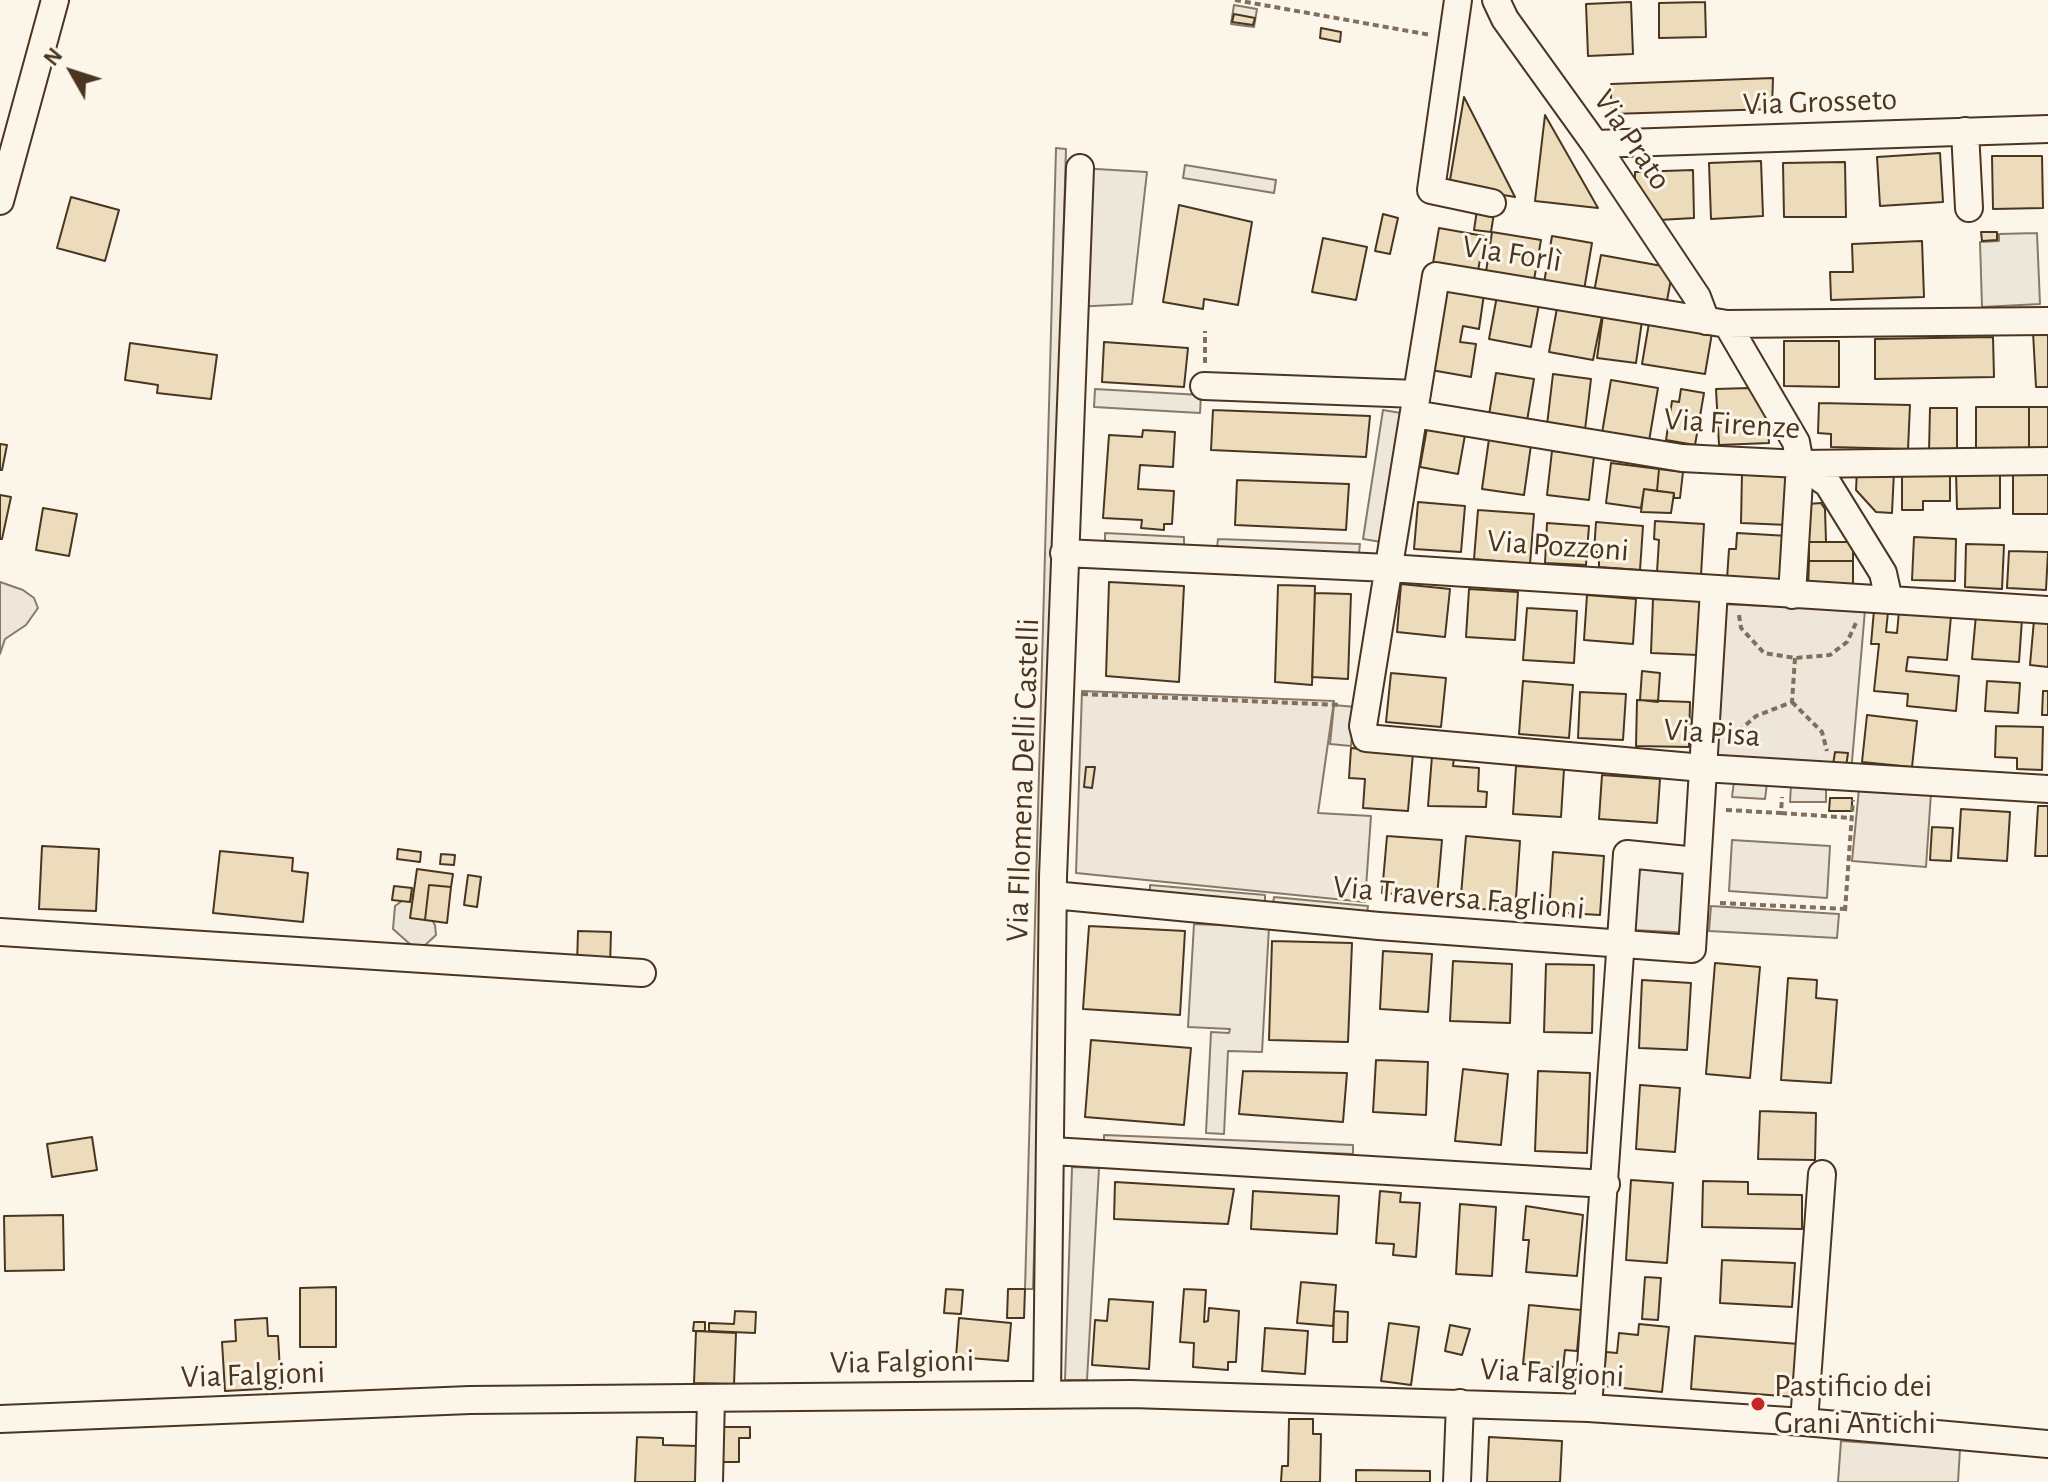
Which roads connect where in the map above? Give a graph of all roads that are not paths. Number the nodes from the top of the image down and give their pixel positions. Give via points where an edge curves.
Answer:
1 (55, 0) edge
2 (1458, 0) edge
3 (1496, 0) edge
4 (2048, 129) edge
5 (1965, 131) junction
6 (1595, 144) junction
7 (1080, 168) dead end
8 (0, 201) edge
9 (1492, 203) dead end
10 (1969, 208) dead end
11 (2048, 321) edge
12 (1717, 323) junction
13 (1204, 386) road end
14 (1416, 404) junction
15 (2048, 461) edge
16 (1800, 464) junction
17 (1064, 553) junction
18 (1388, 568) junction
19 (1792, 595) junction
20 (1725, 596) junction
21 (1889, 600) junction
22 (2048, 610) edge
23 (1372, 739) joint
24 (1703, 768) junction
25 (2048, 789) edge
26 (1697, 861) junction
27 (1053, 895) junction
28 (0, 932) edge
29 (1622, 946) junction
30 (642, 973) dead end
31 (1052, 1151) junction
32 (1822, 1174) dead end
33 (1606, 1184) junction
34 (1047, 1394) junction
35 (711, 1398) junction
36 (1460, 1403) junction
37 (1588, 1408) junction
38 (0, 1419) edge
39 (1804, 1422) junction
40 (2048, 1444) edge
41 (709, 1482) edge
42 (1457, 1482) edge

1 - 8 street
2 - 9 street via 1431,190
3 - 6 street, Via Prato
4 - 5 street, Via Grosseto
5 - 6 street, Via Grosseto
5 - 10 street
6 - 12 street, Via Prato
7 - 17 street, Via FIlomena Delli Castelli
11 - 12 street, Via Forlì
12 - 14 street, Via Forlì via 1436,276
12 - 16 street, Via Prato via 1796,442
13 - 14 street, Via Firenze
14 - 16 street, Via Firenze via 1682,458
14 - 18 street, Via Forlì
15 - 16 street, Via Firenze
16 - 19 street, Via Prato
16 - 21 street via 1828,484 1883,573
17 - 18 street, Via Pozzoni
17 - 27 street, Via FIlomena Delli Castelli
18 - 20 street, Via Pozzoni
18 - 23 street, Via Forlì via 1363,726 1366,738
19 - 20 street, Via Pozzoni
19 - 21 street, Via Pozzoni
20 - 24 street
21 - 22 street, Via Pozzoni
23 - 24 street, Via Pisa
24 - 25 street, Via Pisa
24 - 26 street
26 - 29 street via 1692,949
26 - 29 street via 1627,854
27 - 29 street, Via Traversa Faglioni
27 - 31 street, Via FIlomena Delli Castelli
28 - 30 street
29 - 33 street, Via Traversa Faglioni
31 - 33 street
31 - 34 street, Via FIlomena Delli Castelli
32 - 39 street
33 - 37 street, Via Traversa Faglioni
34 - 35 street, Via Falgioni
34 - 36 street, Via Falgioni
35 - 38 street, Via Falgioni via 470,1400
35 - 41 street
36 - 37 street, Via Falgioni
36 - 42 street
37 - 39 street, Via Falgioni
39 - 40 street, Via Falgioni

